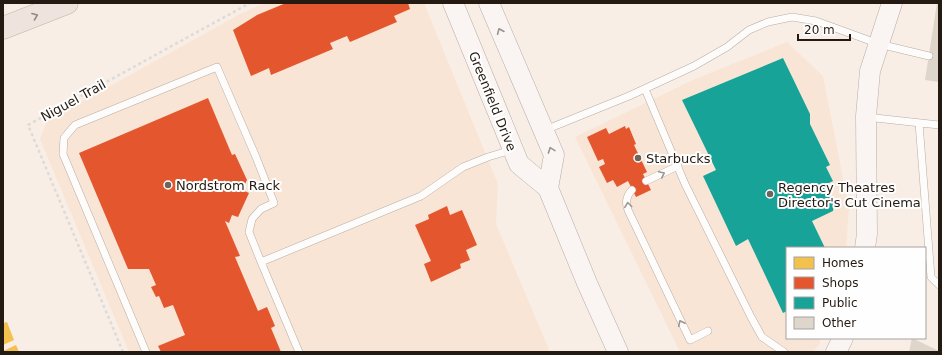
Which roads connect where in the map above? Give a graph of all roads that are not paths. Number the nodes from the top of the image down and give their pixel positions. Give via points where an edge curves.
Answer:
1 (67, 3) edge
2 (453, 3) edge
3 (489, 3) edge
4 (892, 3) edge
5 (3, 28) edge
6 (879, 44) junction
7 (929, 56) dead end
8 (645, 88) junction
9 (866, 116) junction
10 (919, 123) junction
11 (939, 125) edge
12 (543, 131) junction
13 (512, 149) junction
14 (678, 166) junction
15 (646, 181) dead end
16 (548, 188) junction
17 (632, 190) dead end
18 (865, 247) edge
19 (261, 262) junction
20 (939, 285) edge
21 (708, 331) dead end
22 (842, 339) edge
23 (146, 352) edge
24 (298, 352) edge
25 (618, 352) edge
26 (784, 352) edge
27 (836, 352) edge

5 -> 1 highway
2 - 13 main road, Greenfield Drive
12 -> 3 main road
4 - 6 main road
6 - 7 lane
6 - 8 lane via 816,21 792,17 768,22 749,30 727,47 694,66
6 - 9 main road via 870,71
8 - 12 lane
8 - 14 lane
9 - 10 lane
9 - 18 main road
10 - 11 lane
10 - 20 lane via 931,277
16 -> 12 main road via 554,155
13 - 16 main road, Greenfield Drive via 519,164
13 - 19 lane via 463,167 421,196
15 -> 14 lane
14 - 26 lane via 762,337
16 - 25 main road, Greenfield Drive
21 -> 17 lane via 690,340 626,205 628,194
19 - 23 lane via 249,232 252,219 261,209 274,203 254,150 217,67 74,125 64,138 63,154
19 - 24 lane
22 - 27 main road

